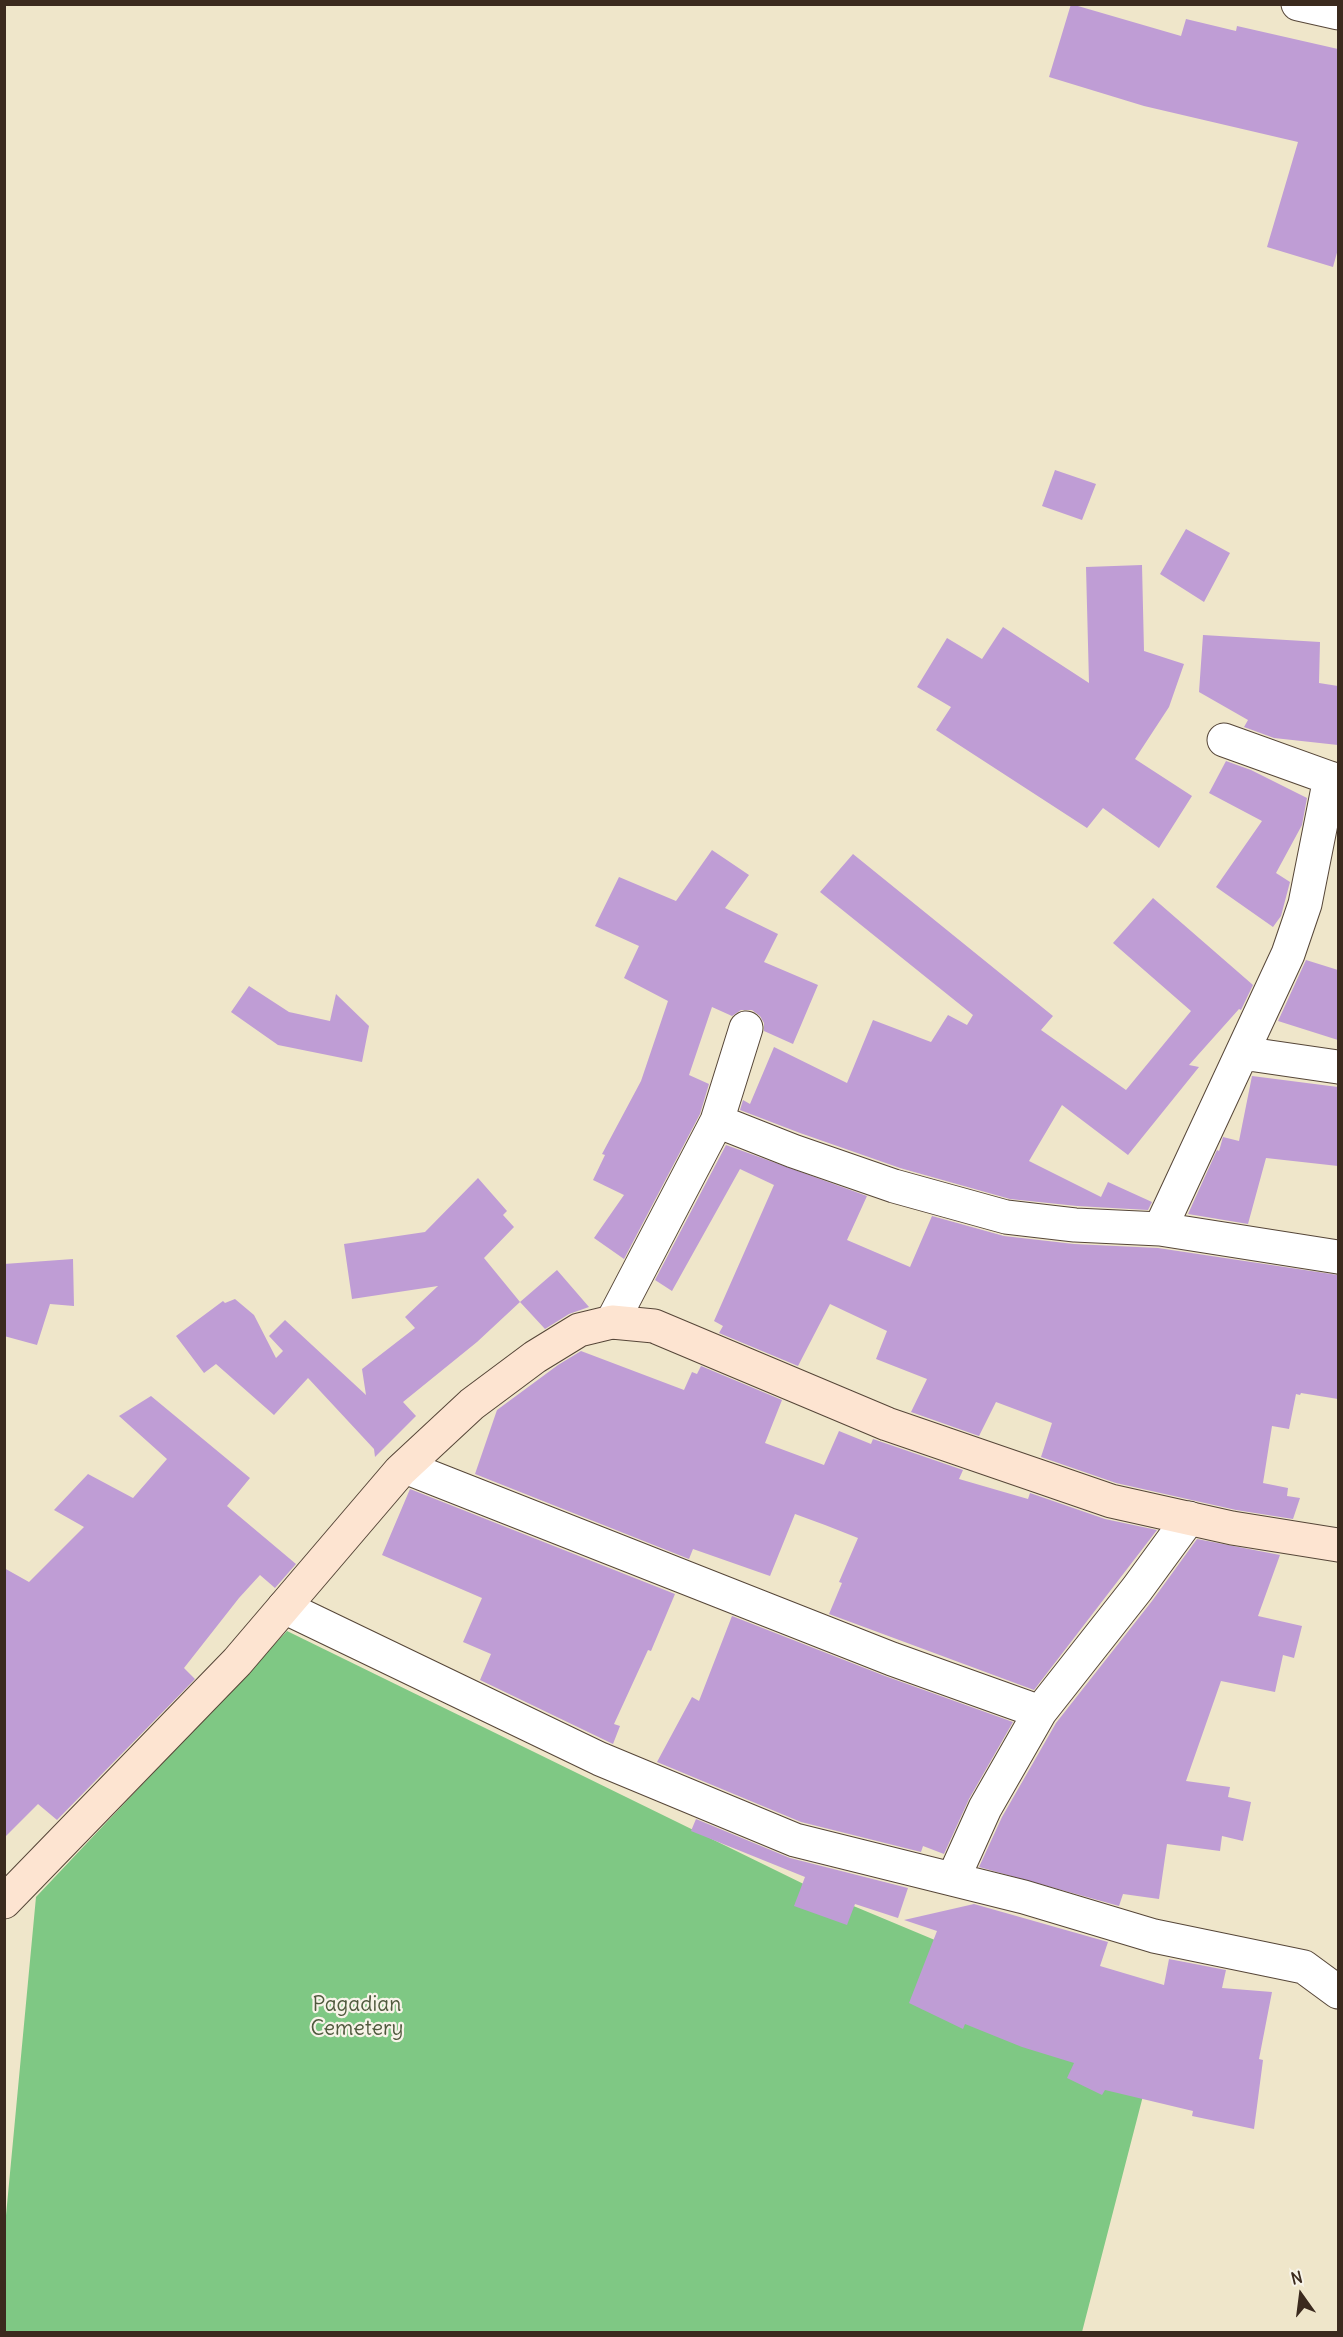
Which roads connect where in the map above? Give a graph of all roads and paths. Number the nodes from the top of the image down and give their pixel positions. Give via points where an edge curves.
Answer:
1 (1298, 4) edge
2 (1338, 13) edge
3 (1224, 740) dead end
4 (1334, 780) edge
5 (746, 1028) dead end
6 (1242, 1053) junction
7 (1338, 1067) edge
8 (717, 1121) junction
9 (1160, 1229) junction
10 (1338, 1257) edge
11 (612, 1322) junction
12 (405, 1467) junction
13 (1189, 1518) junction
14 (1338, 1545) edge
15 (284, 1606) junction
16 (1040, 1712) junction
17 (953, 1879) junction
18 (4, 1902) edge
19 (1338, 1992) edge

1 - 2 street
3 - 4 street
4 - 6 street via 1305,904 1288,954
5 - 8 street
6 - 7 street
6 - 9 street
8 - 9 street via 894,1186 1006,1217
8 - 11 street
9 - 10 street
11 - 12 street via 579,1330 535,1357 472,1404
11 - 13 street via 654,1326 887,1424 1111,1501
12 - 15 street
12 - 16 street via 891,1659
13 - 14 street
13 - 16 street
15 - 17 street via 600,1759 795,1840
15 - 18 street via 237,1662
16 - 17 street via 985,1808
17 - 19 street via 1154,1936 1304,1967

